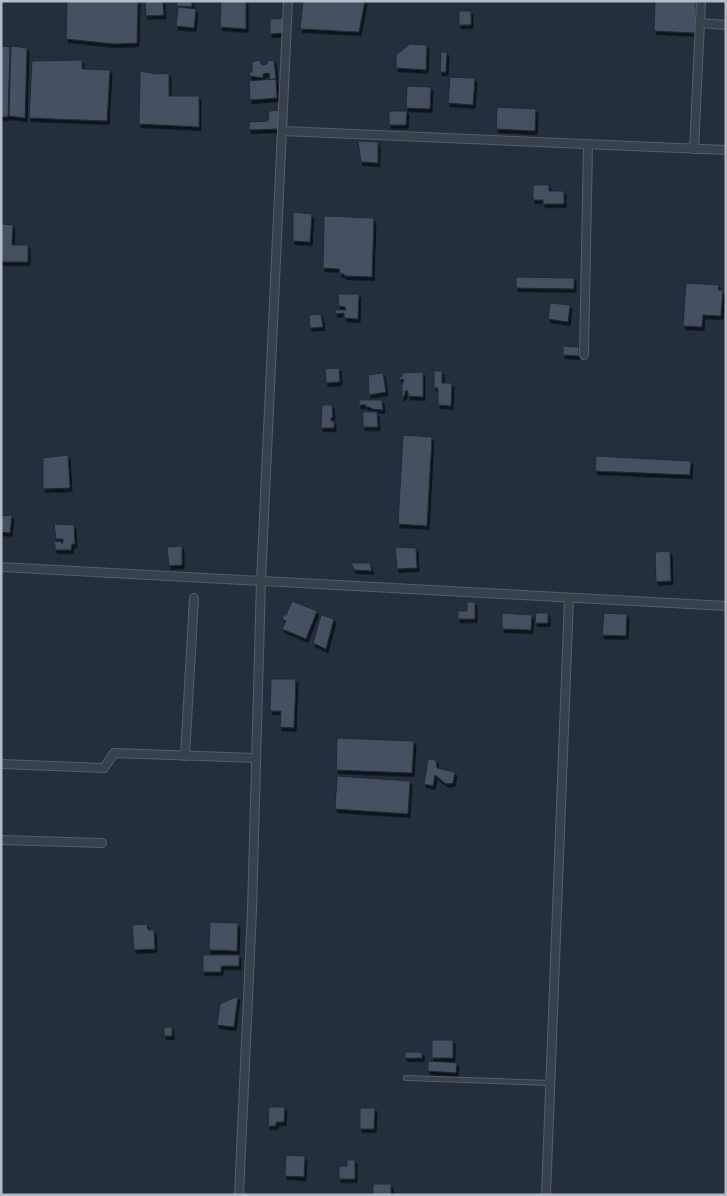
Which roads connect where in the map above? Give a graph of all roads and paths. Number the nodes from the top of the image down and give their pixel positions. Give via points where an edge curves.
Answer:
1 (288, 1) edge
2 (701, 1) edge
3 (700, 23) junction
4 (726, 24) edge
5 (283, 131) junction
6 (588, 145) junction
7 (694, 149) junction
8 (726, 150) edge
9 (584, 355) dead end
10 (1, 567) edge
11 (261, 581) junction
12 (194, 598) dead end
13 (569, 598) junction
14 (726, 606) edge
15 (185, 756) junction
16 (256, 758) junction
17 (1, 764) edge
18 (1, 840) edge
19 (102, 843) dead end
20 (406, 1078) dead end
21 (550, 1083) junction
22 (239, 1195) edge
23 (546, 1195) edge

1 - 5 street
2 - 3 street
3 - 4 street
3 - 7 street
5 - 6 street
5 - 11 street
6 - 7 street
6 - 9 street
7 - 8 street
10 - 11 street
11 - 13 street
11 - 16 street
12 - 15 street
13 - 14 street
13 - 21 street
15 - 16 street
15 - 17 street via 114,753 104,768
16 - 22 street
18 - 19 street
20 - 21 lane
21 - 23 street

